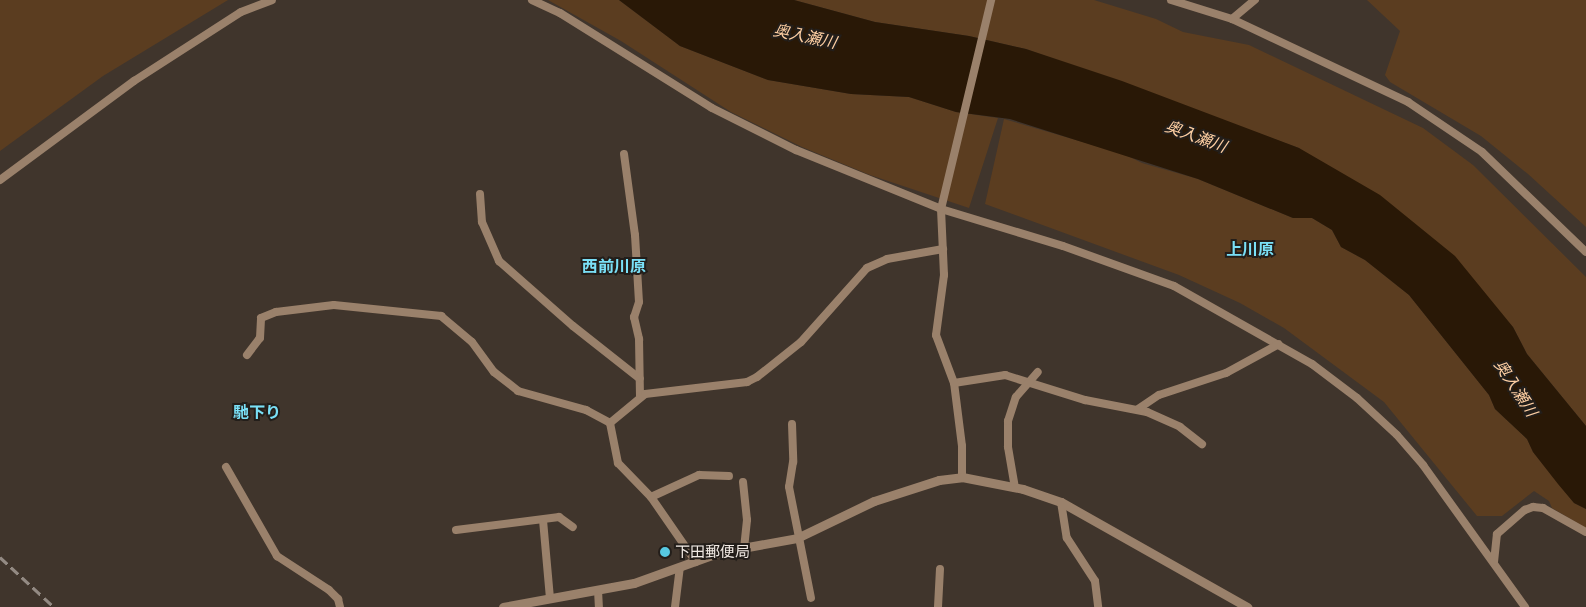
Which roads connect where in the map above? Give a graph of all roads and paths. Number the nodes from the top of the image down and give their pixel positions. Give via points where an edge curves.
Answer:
1 (272, 0) edge
2 (532, 0) edge
3 (991, 0) edge
4 (1171, 0) edge
5 (1255, 0) edge
6 (1232, 19) junction
7 (624, 154) dead end
8 (0, 180) edge
9 (480, 194) dead end
10 (942, 206) junction
11 (943, 249) junction
12 (1586, 252) edge
13 (1279, 344) junction
14 (247, 355) dead end
15 (1038, 372) dead end
16 (640, 379) junction
17 (954, 383) junction
18 (1028, 383) junction
19 (640, 396) junction
20 (1138, 409) junction
21 (610, 424) junction
22 (792, 424) dead end
23 (1202, 444) dead end
24 (226, 467) dead end
25 (729, 476) dead end
26 (962, 477) junction
27 (743, 482) dead end
28 (1015, 488) junction
29 (651, 497) junction
30 (1061, 502) junction
31 (543, 520) junction
32 (573, 527) dead end
33 (456, 530) dead end
34 (1586, 532) edge
35 (797, 538) junction
36 (744, 547) junction
37 (696, 562) junction
38 (1494, 562) junction
39 (680, 568) junction
40 (940, 569) dead end
41 (598, 590) junction
42 (811, 598) dead end
43 (550, 599) junction
44 (530, 605) edge
45 (340, 607) edge
46 (503, 607) edge
47 (599, 607) edge
48 (676, 607) edge
49 (938, 607) edge
50 (1098, 607) edge
51 (1247, 607) edge
52 (1526, 607) edge

1 - 8 street via 241,12 134,81
2 - 10 street via 560,13 712,108 796,150
3 - 10 street
4 - 6 street
5 - 6 street
6 - 12 street via 1321,58 1416,107 1482,152
7 - 16 street via 635,235 639,302 634,317 639,339
9 - 16 street via 482,222 499,261
10 - 11 street
10 - 13 street via 1156,279
11 - 17 street via 944,275 936,335
11 - 19 street via 887,259 867,268 790,354 747,382
13 - 20 street via 1226,373 1159,395
13 - 38 street via 1358,398 1397,435
14 - 21 street via 260,338 261,318 276,312 334,305 424,312 453,324 472,342 494,372 518,390 586,410
15 - 18 street
16 - 19 street
17 - 18 street via 997,375
17 - 26 street via 962,446
18 - 20 street via 1085,400
18 - 28 street via 1016,398 1008,421 1008,447
19 - 21 street
20 - 23 street via 1180,427
21 - 29 street via 618,463
22 - 35 street via 793,469 789,487
24 - 45 street via 277,556 329,590 338,599
25 - 29 street via 699,475
26 - 28 street
26 - 35 street via 940,480 874,502
27 - 36 street via 747,520
28 - 30 street
29 - 37 street
30 - 50 street via 1067,538 1095,581
30 - 51 street
31 - 32 street via 564,518
31 - 33 street
31 - 43 street
34 - 38 street via 1543,508 1533,507 1496,534
35 - 36 street
35 - 42 street via 802,548
36 - 37 street
37 - 39 street
38 - 52 street
39 - 41 street via 653,578
39 - 48 street
40 - 49 street
41 - 43 street
41 - 47 street
43 - 44 street
44 - 46 street

